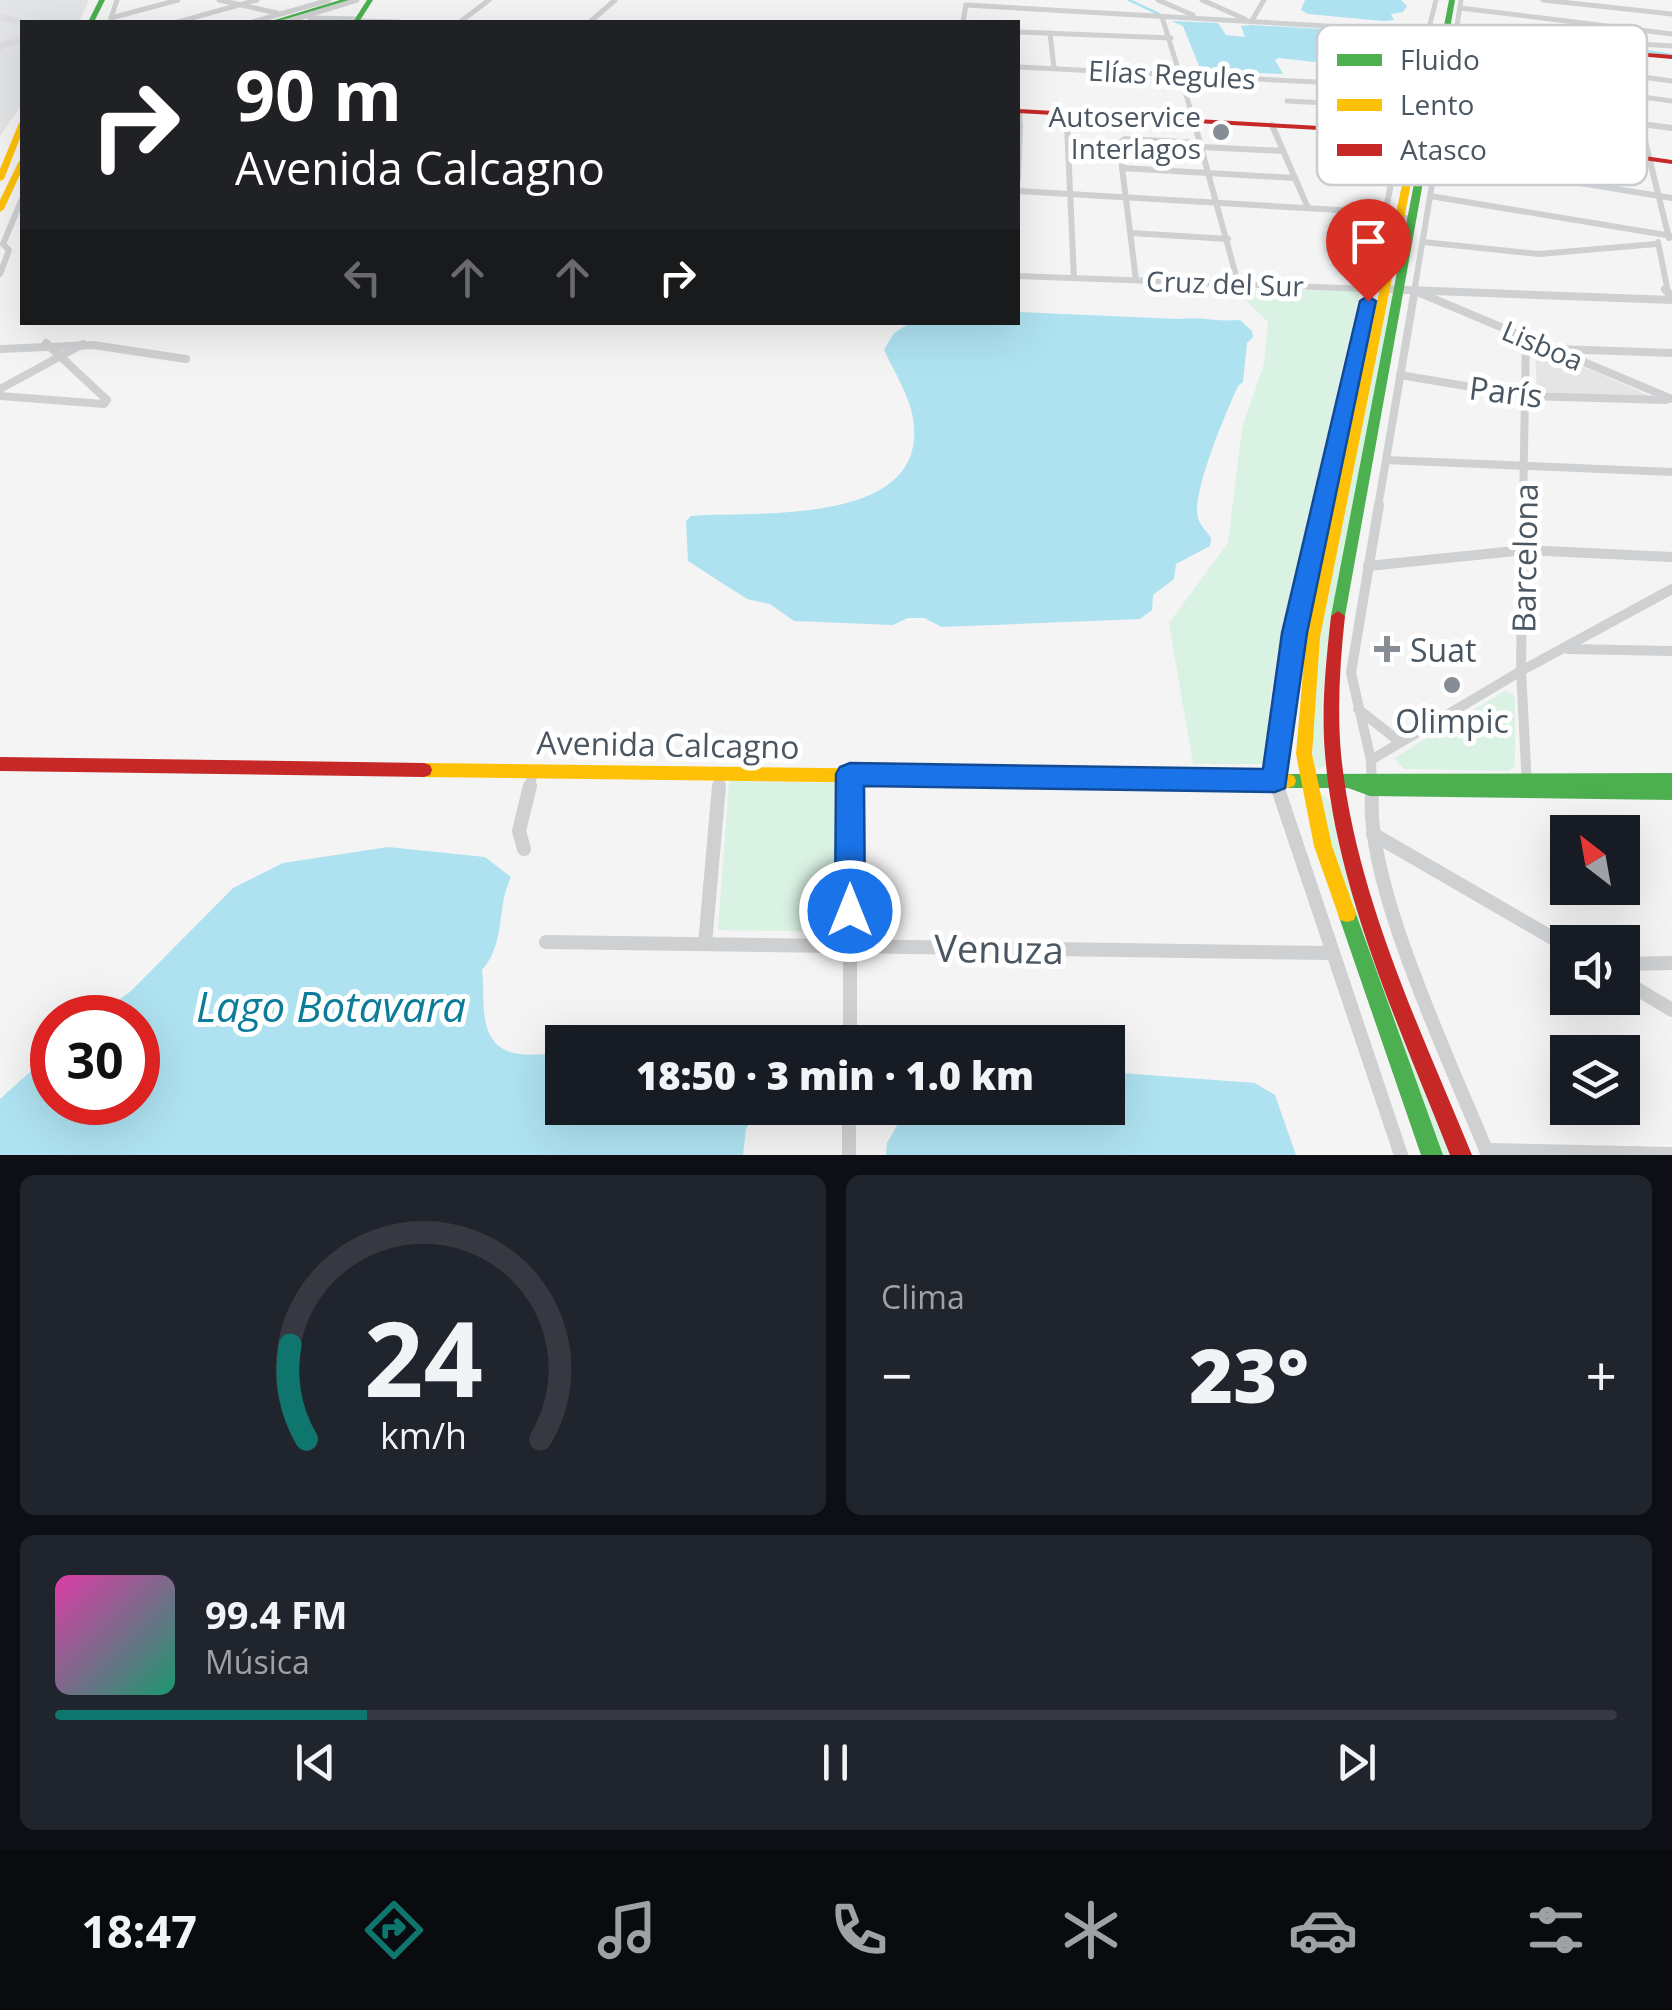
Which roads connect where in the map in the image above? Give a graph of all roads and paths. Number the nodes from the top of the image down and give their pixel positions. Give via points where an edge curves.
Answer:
1 (178, 0) edge
2 (219, 0) edge
3 (257, 0) edge
4 (328, 0) edge
5 (343, 0) edge
6 (357, 0) edge
7 (489, 0) edge
8 (615, 0) edge
9 (1158, 0) edge
10 (1202, 0) edge
11 (1264, 0) edge
12 (1436, 0) edge
13 (1444, 0) edge
14 (1461, 0) edge
15 (1543, 0) edge
16 (1614, 0) edge
17 (1456, 4) edge
18 (240, 5) junction
19 (1616, 8) junction
20 (107, 9) edge
21 (1672, 14) edge
22 (304, 17) junction
23 (1165, 17) junction
24 (185, 20) edge
25 (278, 20) edge
26 (344, 20) edge
27 (463, 20) edge
28 (592, 20) edge
29 (962, 20) edge
30 (1204, 20) junction
31 (1251, 21) junction
32 (1317, 25) edge
33 (1445, 25) edge
34 (1447, 25) edge
35 (1612, 25) edge
36 (1619, 25) edge
37 (1647, 30) edge
38 (1020, 32) edge
39 (1050, 33) junction
40 (1672, 34) edge
41 (1170, 38) junction
42 (1647, 49) edge
43 (1672, 52) edge
44 (1020, 67) edge
45 (1054, 68) junction
46 (1180, 74) junction
47 (1647, 78) edge
48 (1672, 81) edge
49 (1317, 83) edge
50 (1647, 97) edge
51 (1672, 100) edge
52 (1287, 101) dead end
53 (1317, 102) edge
54 (1020, 111) edge
55 (1067, 114) junction
56 (1194, 120) junction
57 (1272, 124) junction
58 (1647, 125) edge
59 (1317, 127) edge
60 (1672, 128) edge
61 (20, 133) edge
62 (1202, 145) junction
63 (20, 151) edge
64 (1283, 151) junction
65 (1647, 157) joint
66 (1672, 160) edge
67 (1122, 168) junction
68 (1210, 173) junction
69 (1295, 178) junction
70 (7, 182) edge
71 (1402, 185) edge
72 (1416, 185) edge
73 (1430, 185) edge
74 (1592, 185) edge
75 (1020, 191) edge
76 (1070, 194) junction
77 (1430, 196) junction
78 (1658, 196) junction
79 (1126, 197) junction
80 (1672, 198) edge
81 (1218, 202) junction
82 (20, 204) edge
83 (1308, 208) junction
84 (0, 209) edge
85 (1399, 217) junction
86 (1131, 233) junction
87 (1670, 237) edge
88 (1228, 239) junction
89 (1422, 242) junction
90 (1656, 244) junction
91 (0, 274) edge
92 (1020, 276) edge
93 (1074, 278) junction
94 (1136, 280) junction
95 (1238, 284) junction
96 (1392, 290) junction
97 (1672, 298) edge
98 (1526, 338) junction
99 (46, 343) junction
100 (83, 344) junction
101 (0, 349) edge
102 (1552, 349) junction
103 (1672, 354) edge
104 (61, 356) junction
105 (186, 360) dead end
106 (1400, 376) junction
107 (0, 392) edge
108 (1526, 396) junction
109 (1672, 400) edge
110 (1386, 460) junction
111 (1526, 464) junction
112 (1672, 472) edge
113 (1525, 550) junction
114 (1672, 557) edge
115 (1368, 566) junction
116 (1672, 589) edge
117 (1563, 649) junction
118 (1672, 651) edge
119 (1521, 671) junction
120 (1358, 708) junction
121 (1400, 742) junction
122 (1371, 760) junction
123 (0, 764) edge
124 (534, 770) junction
125 (720, 772) junction
126 (850, 774) junction
127 (1275, 780) junction
128 (1307, 780) junction
129 (1334, 780) junction
130 (1672, 780) edge
131 (1372, 784) junction
132 (1527, 785) junction
133 (1672, 793) edge
134 (1373, 834) junction
135 (524, 849) dead end
136 (1550, 937) edge
137 (546, 942) dead end
138 (705, 944) junction
139 (850, 945) junction
140 (1331, 953) junction
141 (1672, 963) edge
142 (1640, 964) edge
143 (1640, 991) edge
144 (1672, 1010) edge
145 (850, 1025) edge
146 (849, 1125) edge
147 (1487, 1152) edge
148 (1672, 1154) edge
149 (849, 1155) edge
150 (1400, 1155) edge
151 (1432, 1155) edge
152 (1461, 1155) edge

1 - 20 street
2 - 18 street
3 - 18 street
4 - 25 street
5 - 25 main road
6 - 22 street
7 - 27 street
8 - 28 street
9 - 30 street
10 - 31 street
11 - 31 street
12 - 33 street
13 - 34 main road
14 - 17 street
15 - 19 street
16 - 19 street
17 - 35 street
18 - 24 street
18 - 25 street
19 - 21 street
19 - 36 street
22 - 25 street
22 - 26 street
23 - 29 street via 966,5
23 - 30 street
23 - 41 street
30 - 31 street
31 - 32 street
37 - 40 street
38 - 39 street
39 - 41 street
39 - 45 street
41 - 46 street
42 - 43 main road
44 - 45 street, Elías Regules
45 - 46 street, Elías Regules
46 - 49 street, Elías Regules
46 - 56 street
47 - 48 street
50 - 51 street
52 - 53 street
54 - 55 main road
55 - 56 main road
55 - 76 street
56 - 57 main road
56 - 62 street
57 - 59 main road
57 - 64 street
58 - 60 street
61 - 70 main road
62 - 64 street
62 - 67 street via 1121,140
62 - 68 street
63 - 70 main road
64 - 69 street
65 - 66 main road
65 - 78 street
67 - 68 street
67 - 79 street
68 - 69 street
68 - 81 street
69 - 83 street
70 - 84 main road
71 - 85 main road
72 - 85 main road
73 - 77 street
74 - 78 street
75 - 76 street
76 - 79 street
76 - 93 street
77 - 87 street
77 - 89 street
78 - 80 street
78 - 87 street
79 - 81 street
79 - 86 street
81 - 83 street
81 - 88 street
82 - 91 street via 3,244 9,250
83 - 85 street
85 - 96 main road
85 - 96 street
86 - 88 street
86 - 94 street
87 - 90 street
88 - 95 street
89 - 90 street via 1538,257
89 - 96 street
90 - 97 street
92 - 93 street, Cruz del Sur
93 - 94 street, Cruz del Sur
94 - 95 street, Cruz del Sur
95 - 96 street, Cruz del Sur
96 - 97 street, Cruz del Sur
96 - 98 street, Lisboa
96 - 106 street
96 - 127 street via 1294,633
96 - 128 main road via 1313,637
96 - 129 main road via 1334,638 1328,711
98 - 102 street, Lisboa
98 - 108 street, Barcelona
99 - 100 street
99 - 101 street
99 - 104 street
100 - 104 street
100 - 105 street
102 - 103 street
102 - 109 street, Lisboa
104 - 107 street
104 - 107 street via 104,404
106 - 108 street, París
106 - 110 street
108 - 109 street, París
108 - 111 street, Barcelona
110 - 111 street
110 - 115 street
111 - 112 street
111 - 113 street, Barcelona
113 - 114 street
113 - 115 street
113 - 119 street, Barcelona
115 - 120 street via 1351,673
116 - 117 street
117 - 118 street
117 - 119 street
119 - 121 street
119 - 132 street, Barcelona
120 - 121 street
120 - 122 street
121 - 122 street
122 - 131 street
123 - 124 main road, Avenida Calcagno
124 - 125 main road, Avenida Calcagno
124 - 135 street via 518,832
125 - 126 main road, Avenida Calcagno
125 - 138 street
126 - 127 main road, Avenida Calcagno
126 - 139 street
127 - 128 main road, Avenida Calcagno
127 - 140 street
128 - 129 main road, Avenida Calcagno
128 - 151 main road via 1346,916
129 - 131 main road, Avenida Calcagno
129 - 152 main road via 1358,881
130 - 132 main road, Avenida Calcagno
131 - 132 main road, Avenida Calcagno
131 - 134 street
132 - 133 main road, Avenida Calcagno
134 - 136 street
134 - 147 street via 1391,911
137 - 138 street, Venuza
138 - 139 street, Venuza
139 - 140 street, Venuza
139 - 145 street
140 - 150 street
141 - 142 street
143 - 144 street
146 - 149 street
147 - 148 street

